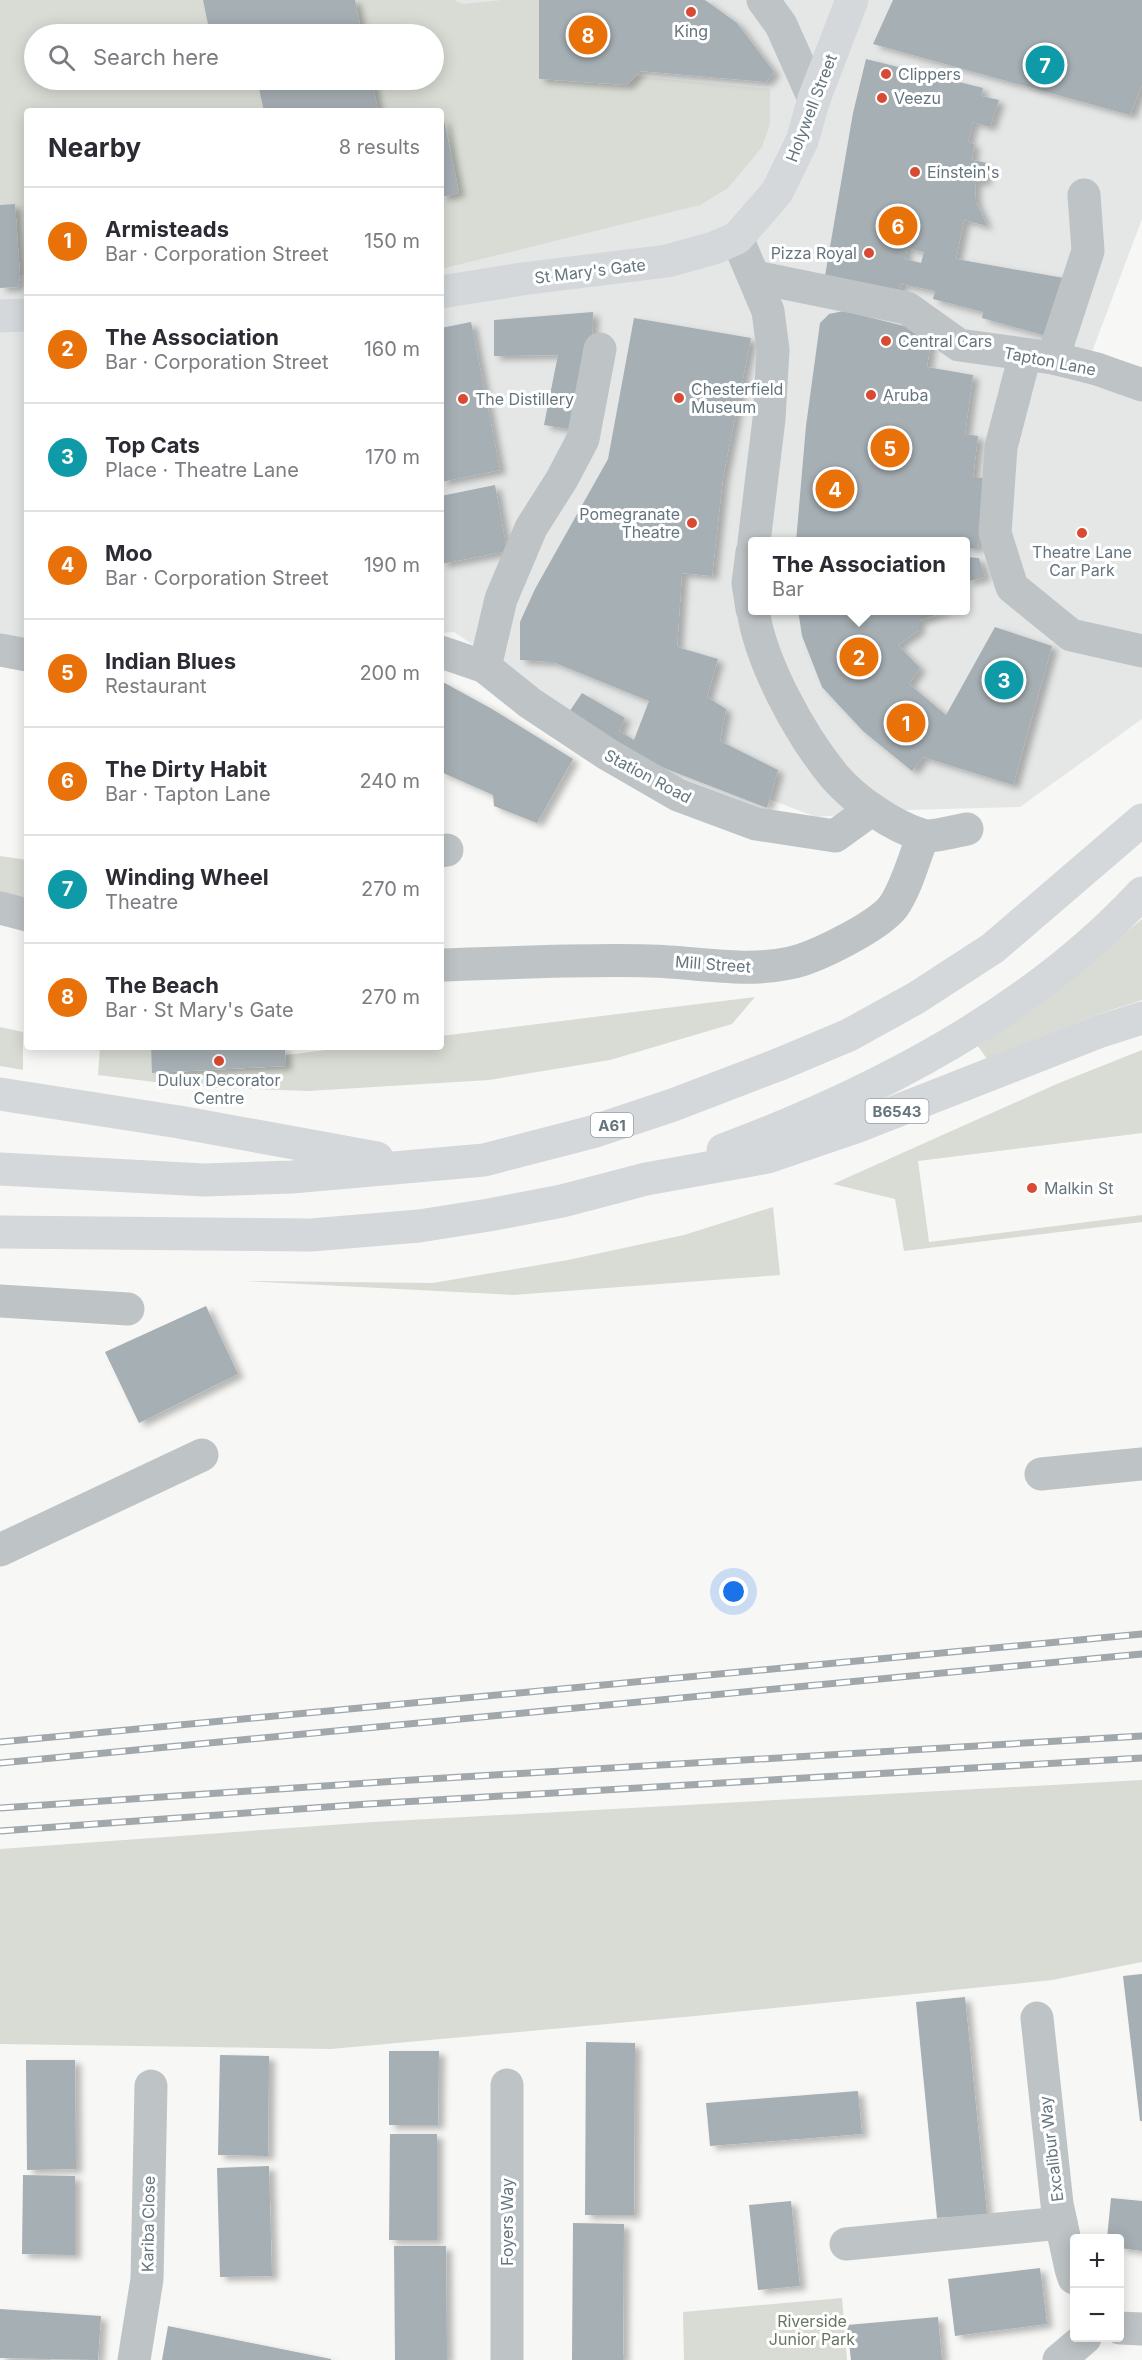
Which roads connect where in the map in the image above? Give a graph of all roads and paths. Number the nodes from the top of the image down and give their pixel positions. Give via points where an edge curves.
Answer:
1 (763, 0) edge
2 (852, 0) edge
3 (814, 99) junction
4 (1084, 195) dead end
5 (737, 238) junction
6 (755, 277) junction
7 (444, 292) edge
8 (24, 315) edge
9 (0, 316) edge
10 (600, 349) dead end
11 (1039, 356) junction
12 (1142, 385) edge
13 (755, 537) edge
14 (754, 615) edge
15 (0, 650) edge
16 (1142, 651) edge
17 (444, 653) edge
18 (24, 655) edge
19 (485, 667) junction
20 (871, 810) junction
21 (1142, 820) edge
22 (967, 829) dead end
23 (923, 836) junction
24 (1142, 893) edge
25 (0, 908) edge
26 (24, 914) edge
27 (444, 965) edge
28 (1142, 1018) edge
29 (0, 1094) edge
30 (420, 1166) junction
31 (0, 1169) edge
32 (646, 1179) junction
33 (0, 1232) edge
34 (0, 1301) edge
35 (128, 1309) dead end
36 (202, 1455) dead end
37 (1142, 1464) edge
38 (1041, 1474) dead end
39 (0, 1550) edge
40 (1037, 2019) dead end
41 (507, 2085) dead end
42 (151, 2086) dead end
43 (1061, 2223) junction
44 (846, 2244) dead end
45 (1070, 2264) edge
46 (1124, 2328) edge
47 (1142, 2329) edge
48 (1079, 2342) edge
49 (134, 2360) edge
50 (507, 2360) edge
51 (1059, 2360) edge

1 - 3 street via 781,25
2 - 3 main road, Holywell Street
3 - 5 main road, Holywell Street via 802,141 777,192
4 - 11 street via 1088,251
5 - 6 street
5 - 7 main road, St Mary's Gate via 667,261
6 - 11 street, Tapton Lane via 907,308 959,345
6 - 13 street via 768,311 773,350
8 - 9 main road
10 - 19 street via 583,439 527,538 501,598
11 - 12 street, Tapton Lane via 1097,369
11 - 16 street via 1001,447 995,533 1012,587 1071,636
14 - 20 street via 769,664 788,706 836,777
15 - 18 street
17 - 19 street, Station Road
19 - 20 street, Station Road via 530,703 607,754 678,795 711,808 756,824 835,836
20 - 23 street
21 - 30 main road, A61 via 993,948 849,1035 716,1089 592,1132 484,1160
22 - 23 street
23 - 27 street, Mill Street via 892,907 869,927 837,945 792,963 749,968 608,960
24 - 32 main road via 1064,965 973,1030 830,1105 761,1136
25 - 26 street
28 - 32 main road, B6543 via 768,1157
29 - 30 main road
30 - 31 main road, A61 via 204,1180
32 - 33 main road via 562,1201 377,1230 311,1235
34 - 35 street
36 - 39 street
37 - 38 street
40 - 43 street, Excalibur Way
41 - 50 street, Foyers Way
42 - 49 street, Kariba Close via 147,2279
43 - 44 street
43 - 45 street, Excalibur Way
46 - 47 street
48 - 51 street

